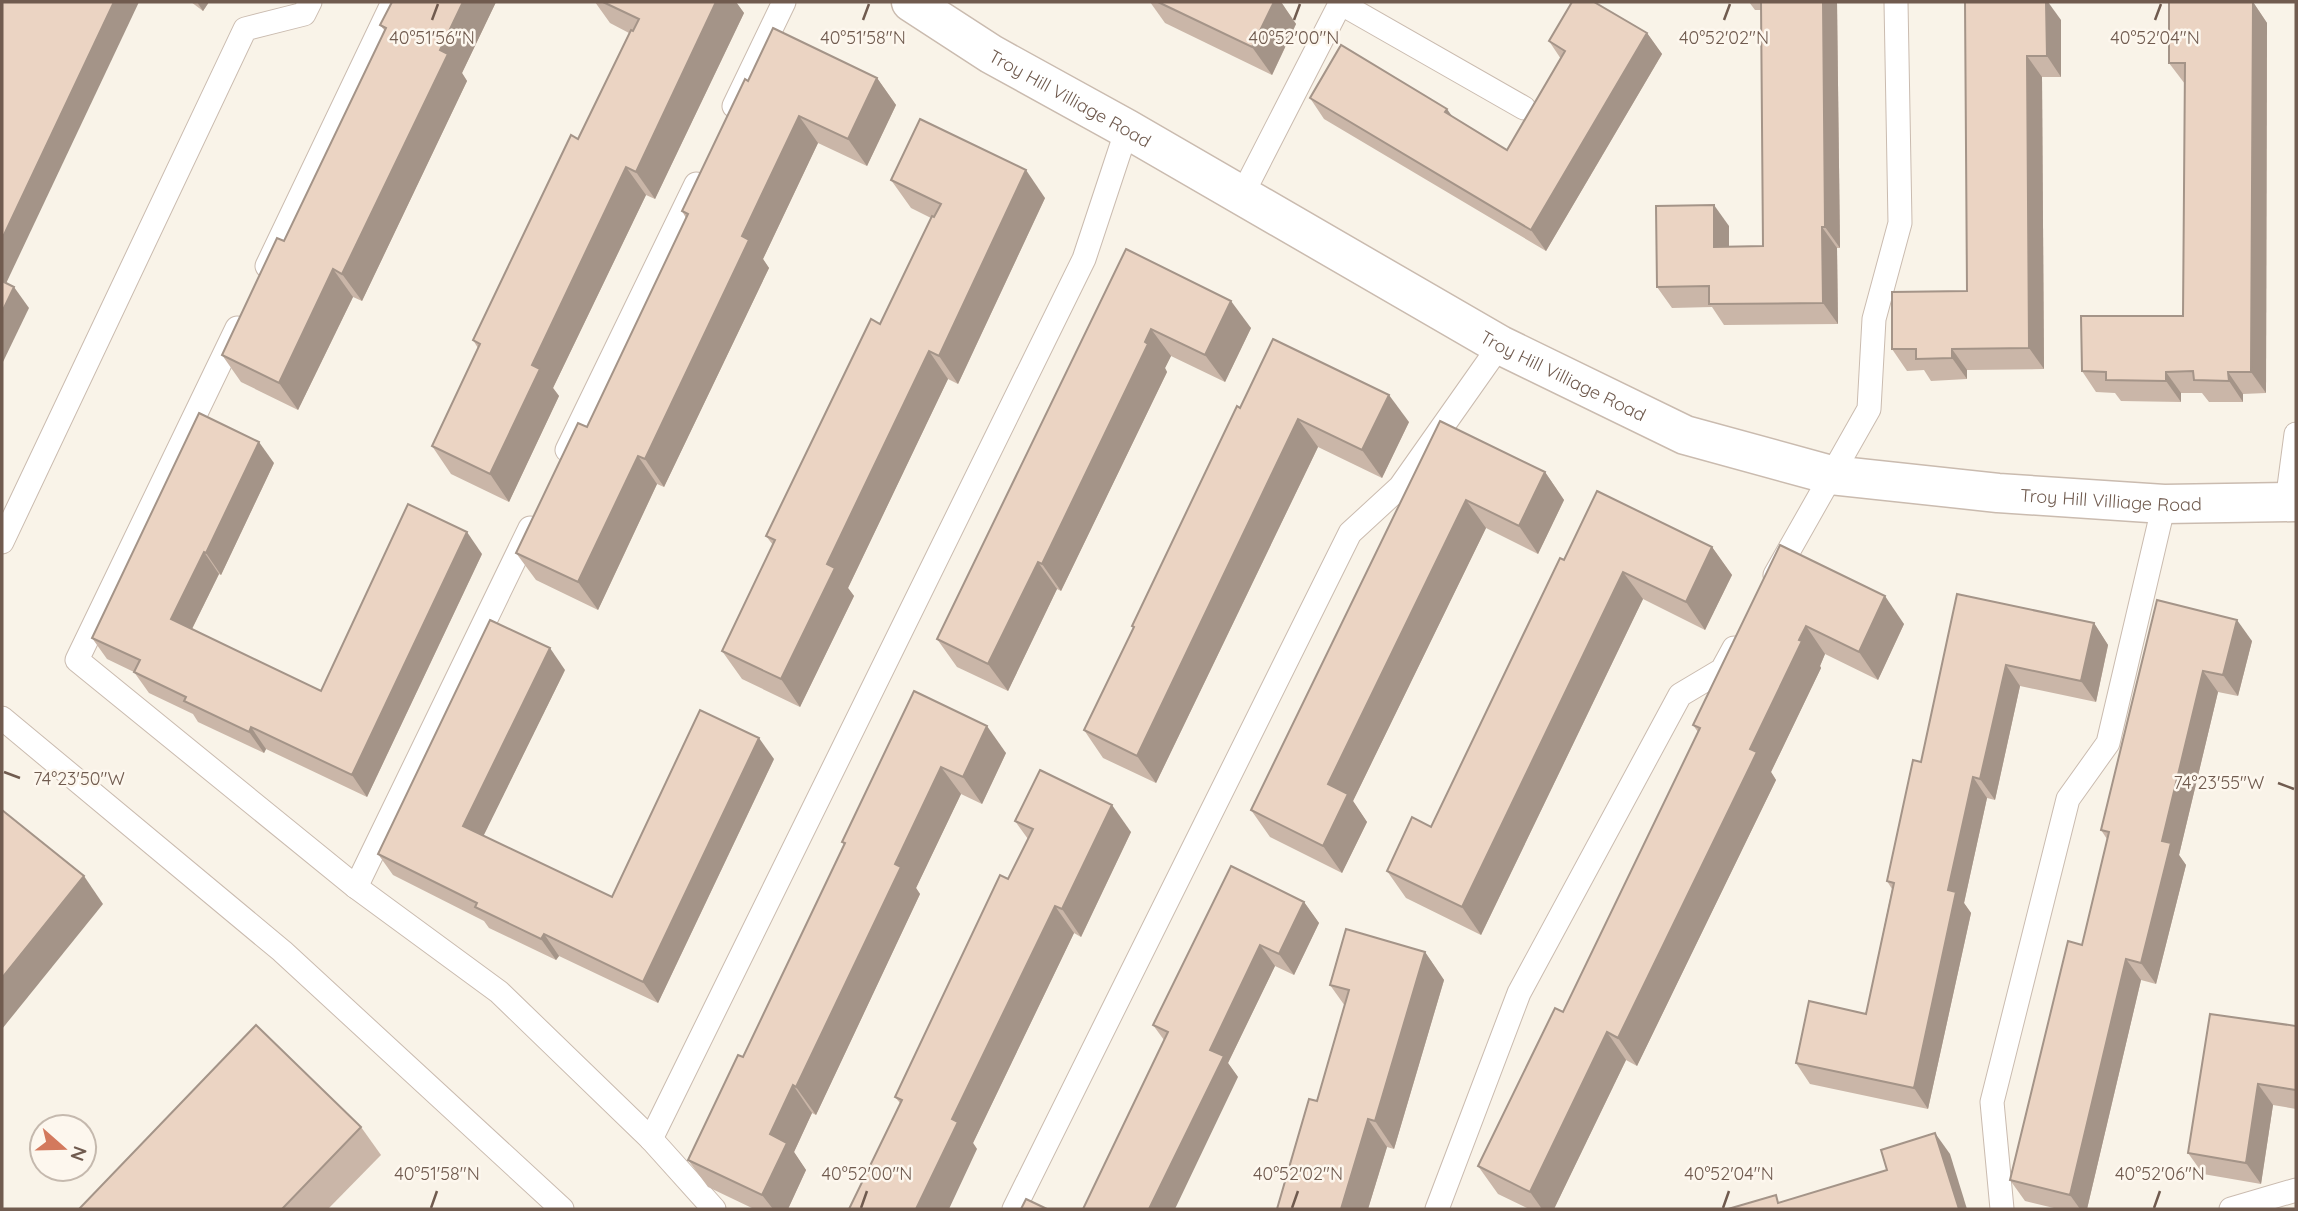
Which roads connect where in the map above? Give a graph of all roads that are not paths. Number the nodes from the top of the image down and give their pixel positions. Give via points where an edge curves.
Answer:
1 (310, 2) edge
2 (393, 2) edge
3 (784, 2) edge
4 (911, 2) edge
5 (1340, 2) edge
6 (1896, 2) edge
7 (1524, 108) dead end
8 (724, 127) edge
9 (1127, 129) junction
10 (706, 164) edge
11 (1242, 195) junction
12 (256, 288) edge
13 (244, 312) edge
14 (1500, 345) junction
15 (2296, 434) edge
16 (1831, 475) junction
17 (555, 476) edge
18 (2291, 502) edge
19 (2164, 504) junction
20 (537, 513) edge
21 (2, 541) edge
22 (1763, 597) edge
23 (1742, 634) edge
24 (2, 718) edge
25 (356, 887) junction
26 (651, 1139) junction
27 (2296, 1190) edge
28 (562, 1209) edge
29 (714, 1209) edge
30 (1014, 1209) edge
31 (1437, 1209) edge
32 (2002, 1209) edge
33 (2231, 1209) edge

1 - 21 lane via 304,14 245,29
2 - 12 lane
3 - 8 lane
4 - 9 street, Troy Hill Villiage Road via 991,54
5 - 7 lane
5 - 11 lane
6 - 16 lane via 1900,223 1874,319 1870,409
9 - 11 street, Troy Hill Villiage Road
9 - 26 lane via 1084,260
10 - 17 lane
11 - 14 street, Troy Hill Villiage Road
13 - 25 lane via 77,660
14 - 16 street, Troy Hill Villiage Road via 1685,435
14 - 30 lane via 1400,487 1350,533
15 - 18 lane
16 - 19 street, Troy Hill Villiage Road
16 - 22 lane
18 - 19 street, Troy Hill Villiage Road
19 - 32 lane via 2108,743 2068,799 1992,1102
20 - 25 lane
23 - 31 lane via 1721,670 1680,695 1519,993
24 - 28 lane via 282,951
25 - 26 lane via 499,992
26 - 29 lane
27 - 33 lane

